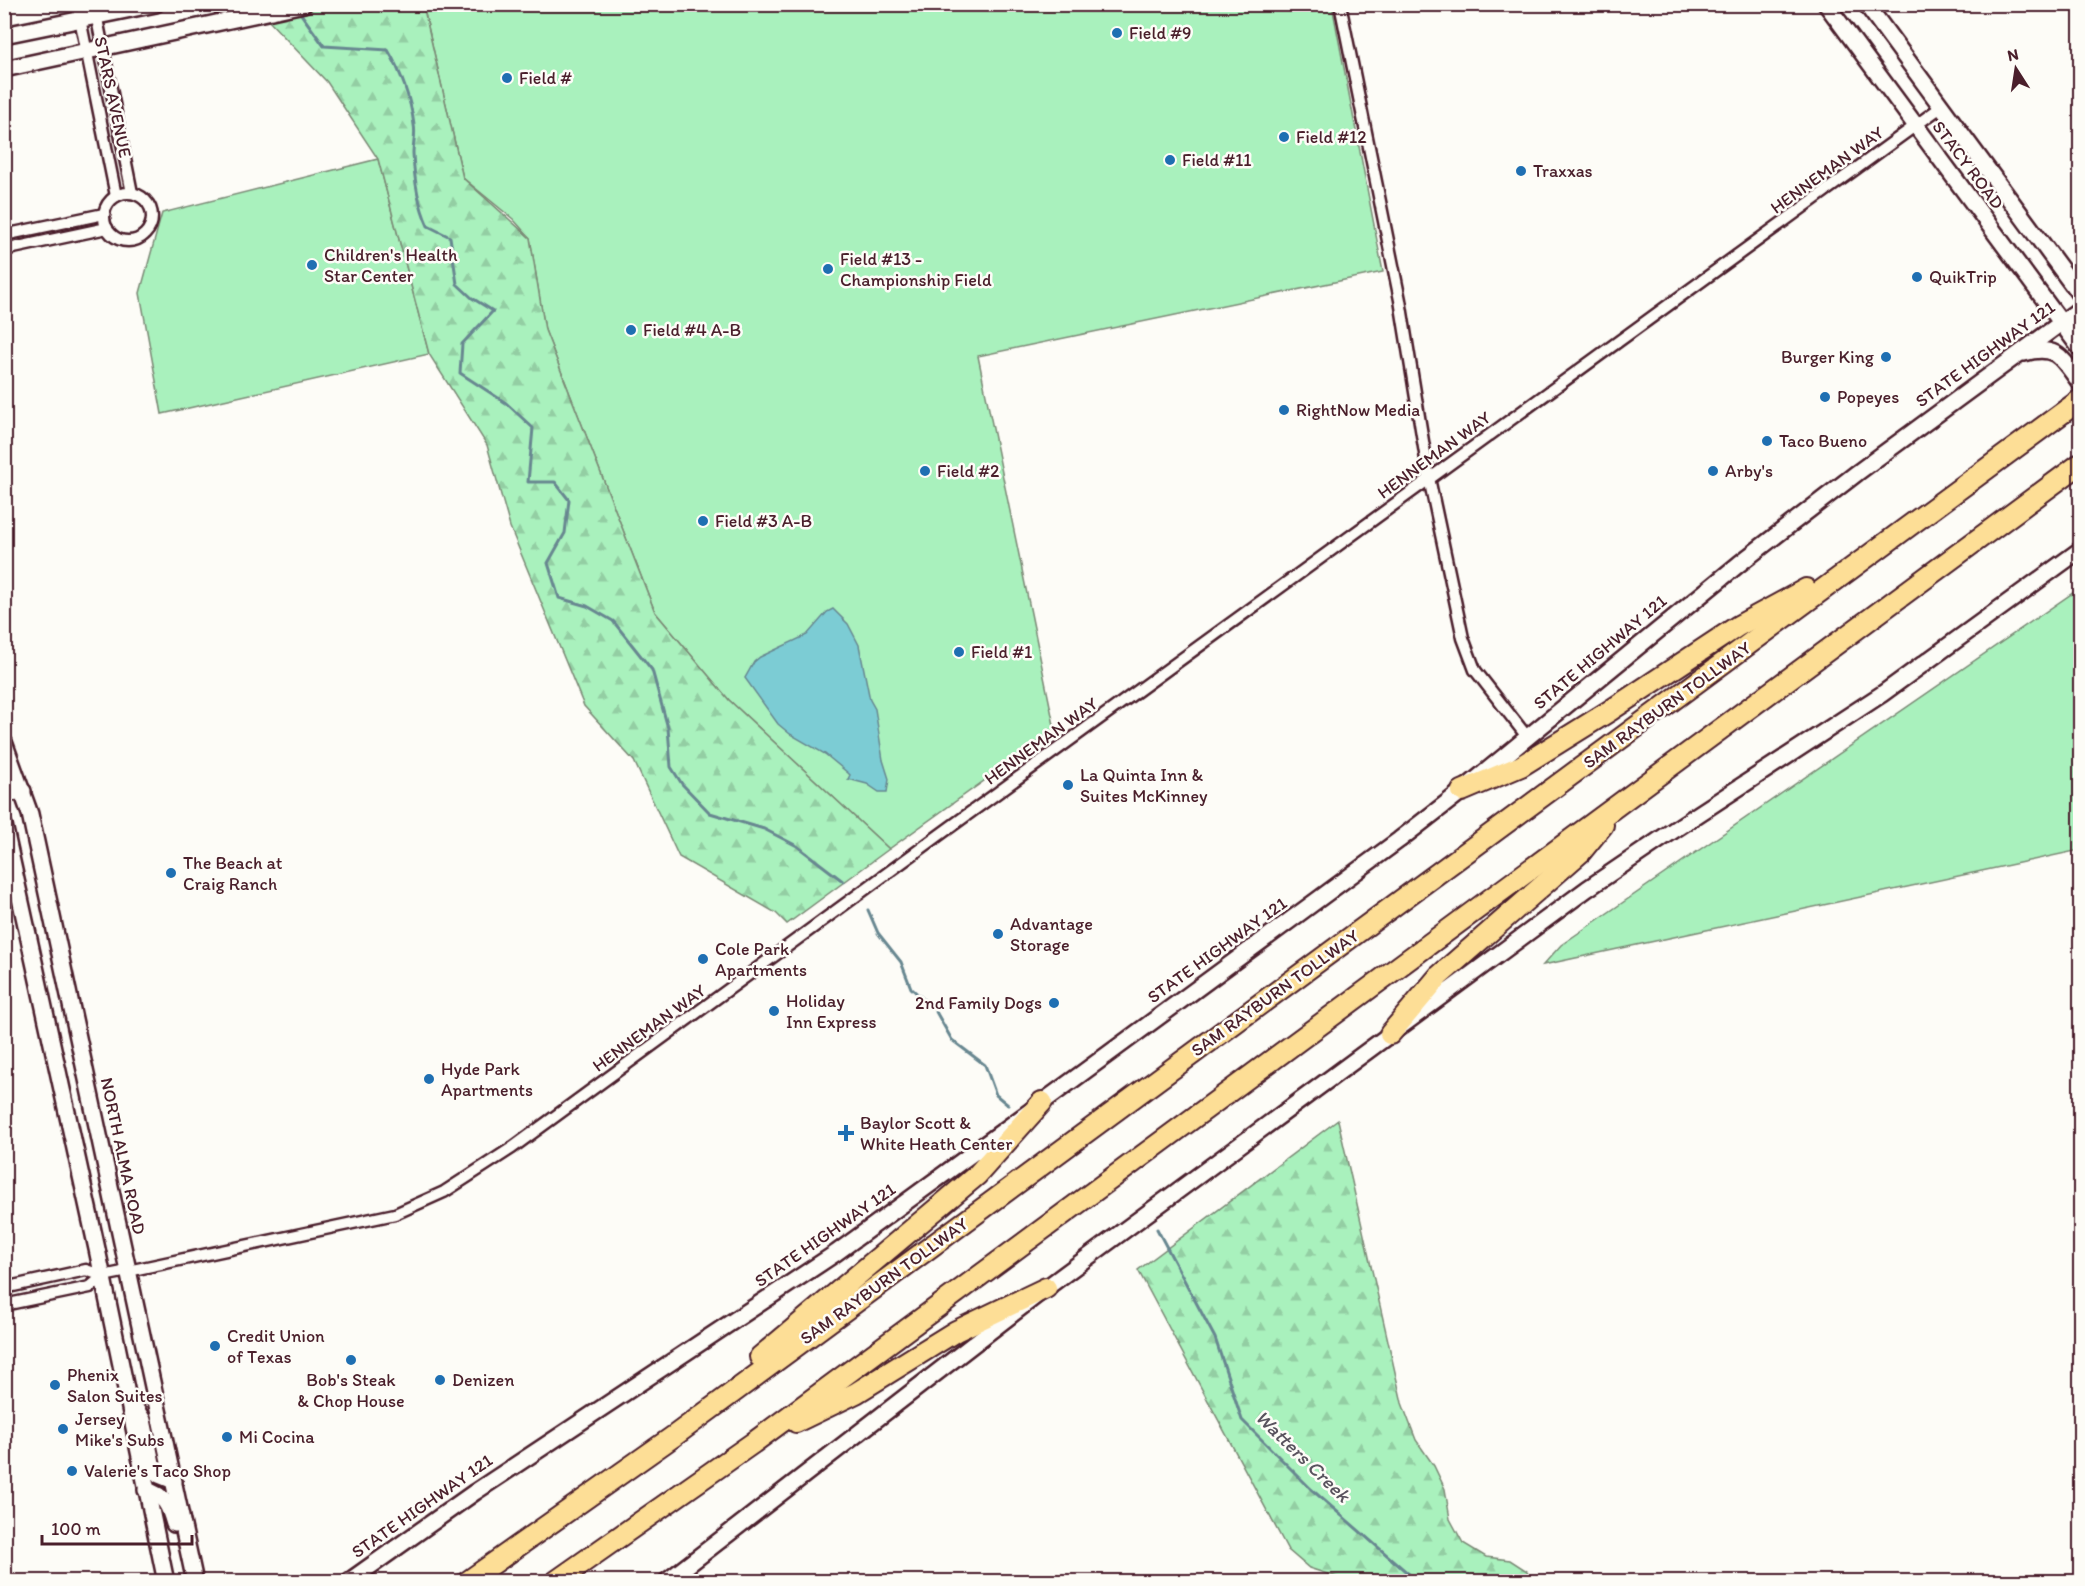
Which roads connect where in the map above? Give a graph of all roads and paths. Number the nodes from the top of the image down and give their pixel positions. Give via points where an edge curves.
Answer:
1 (77, 4) edge
2 (156, 4) edge
3 (304, 4) edge
4 (1340, 4) edge
5 (1826, 4) edge
6 (1866, 4) edge
7 (95, 11) edge
8 (80, 20) junction
9 (4, 35) edge
10 (103, 49) junction
11 (86, 52) junction
12 (4, 69) edge
13 (1941, 107) junction
14 (1916, 126) junction
15 (132, 193) junction
16 (116, 196) junction
17 (104, 214) junction
18 (107, 228) junction
19 (4, 235) edge
20 (4, 250) edge
21 (2080, 295) edge
22 (2080, 309) edge
23 (2061, 323) junction
24 (2080, 348) edge
25 (2018, 354) junction
26 (2080, 383) edge
27 (2074, 405) edge
28 (2080, 464) edge
29 (1429, 478) junction
30 (2080, 550) edge
31 (1869, 555) junction
32 (1528, 738) junction
33 (4, 742) edge
34 (23, 791) junction
35 (1462, 791) junction
36 (4, 794) edge
37 (1622, 801) junction
38 (4, 825) edge
39 (72, 1010) junction
40 (47, 1015) junction
41 (1390, 1034) junction
42 (1042, 1102) junction
43 (128, 1271) junction
44 (103, 1276) junction
45 (4, 1288) edge
46 (1046, 1288) junction
47 (4, 1305) edge
48 (127, 1393) junction
49 (674, 1436) junction
50 (753, 1443) junction
51 (174, 1481) junction
52 (146, 1490) junction
53 (188, 1545) junction
54 (166, 1581) edge
55 (195, 1581) edge
56 (348, 1581) edge
57 (467, 1581) edge
58 (555, 1581) edge
59 (666, 1581) edge

1 - 8 street, STARS AVENUE
2 - 7 main road
3 - 10 main road
4 - 29 street via 1400,300
5 - 14 main road, STACY ROAD
6 - 13 main road, STACY ROAD
7 - 8 main road
7 - 10 street, STARS AVENUE
8 - 9 main road
8 - 11 street, STARS AVENUE
10 - 11 main road
10 - 15 street, STARS AVENUE
11 - 12 main road
11 - 16 street, STARS AVENUE
13 - 14 street, HENNEMAN WAY
13 - 21 main road, STACY ROAD
14 - 23 main road, STACY ROAD
14 - 29 street, HENNEMAN WAY
15 - 16 street
15 - 18 street via 143,198 151,210 151,225 146,233 124,241
16 - 17 street
17 - 18 street
17 - 19 street
18 - 20 street
22 - 23 main road, STATE HIGHWAY 121
23 - 24 main road, STACY ROAD
23 - 25 main road, STATE HIGHWAY 121
25 - 26 main road via 2039,349 2054,352
25 - 32 main road, STATE HIGHWAY 121 via 1739,564
27 - 31 highway, SAM RAYBURN TOLLWAY
28 - 37 highway
29 - 32 street via 1467,649 1475,670
29 - 43 street, HENNEMAN WAY via 522,1141 444,1192 395,1214
30 - 41 main road via 1882,694 1587,889
31 - 35 highway via 1738,626 1521,766
31 - 49 highway, SAM RAYBURN TOLLWAY
32 - 35 main road, STATE HIGHWAY 121
33 - 34 main road, NORTH ALMA ROAD
34 - 36 main road
34 - 39 main road, NORTH ALMA ROAD
35 - 42 main road, STATE HIGHWAY 121
37 - 41 highway via 1581,852 1439,976
37 - 50 highway
38 - 40 main road
39 - 40 main road
39 - 43 main road, NORTH ALMA ROAD
40 - 44 main road
41 - 46 main road
42 - 49 highway via 977,1175 750,1365
42 - 56 main road, STATE HIGHWAY 121 via 836,1253 475,1492
43 - 44 street, HENNEMAN WAY
43 - 51 main road, NORTH ALMA ROAD
44 - 45 street, HENNEMAN WAY via 86,1270
44 - 47 street, HENNEMAN WAY via 90,1287
44 - 48 main road
46 - 50 highway via 956,1331 856,1393
46 - 59 main road
48 - 51 main road via 143,1420 152,1463 159,1475
48 - 52 main road
49 - 57 highway, SAM RAYBURN TOLLWAY
50 - 58 highway
51 - 53 main road, NORTH ALMA ROAD
52 - 53 main road via 166,1502 177,1535
52 - 54 main road
53 - 55 main road, NORTH ALMA ROAD

